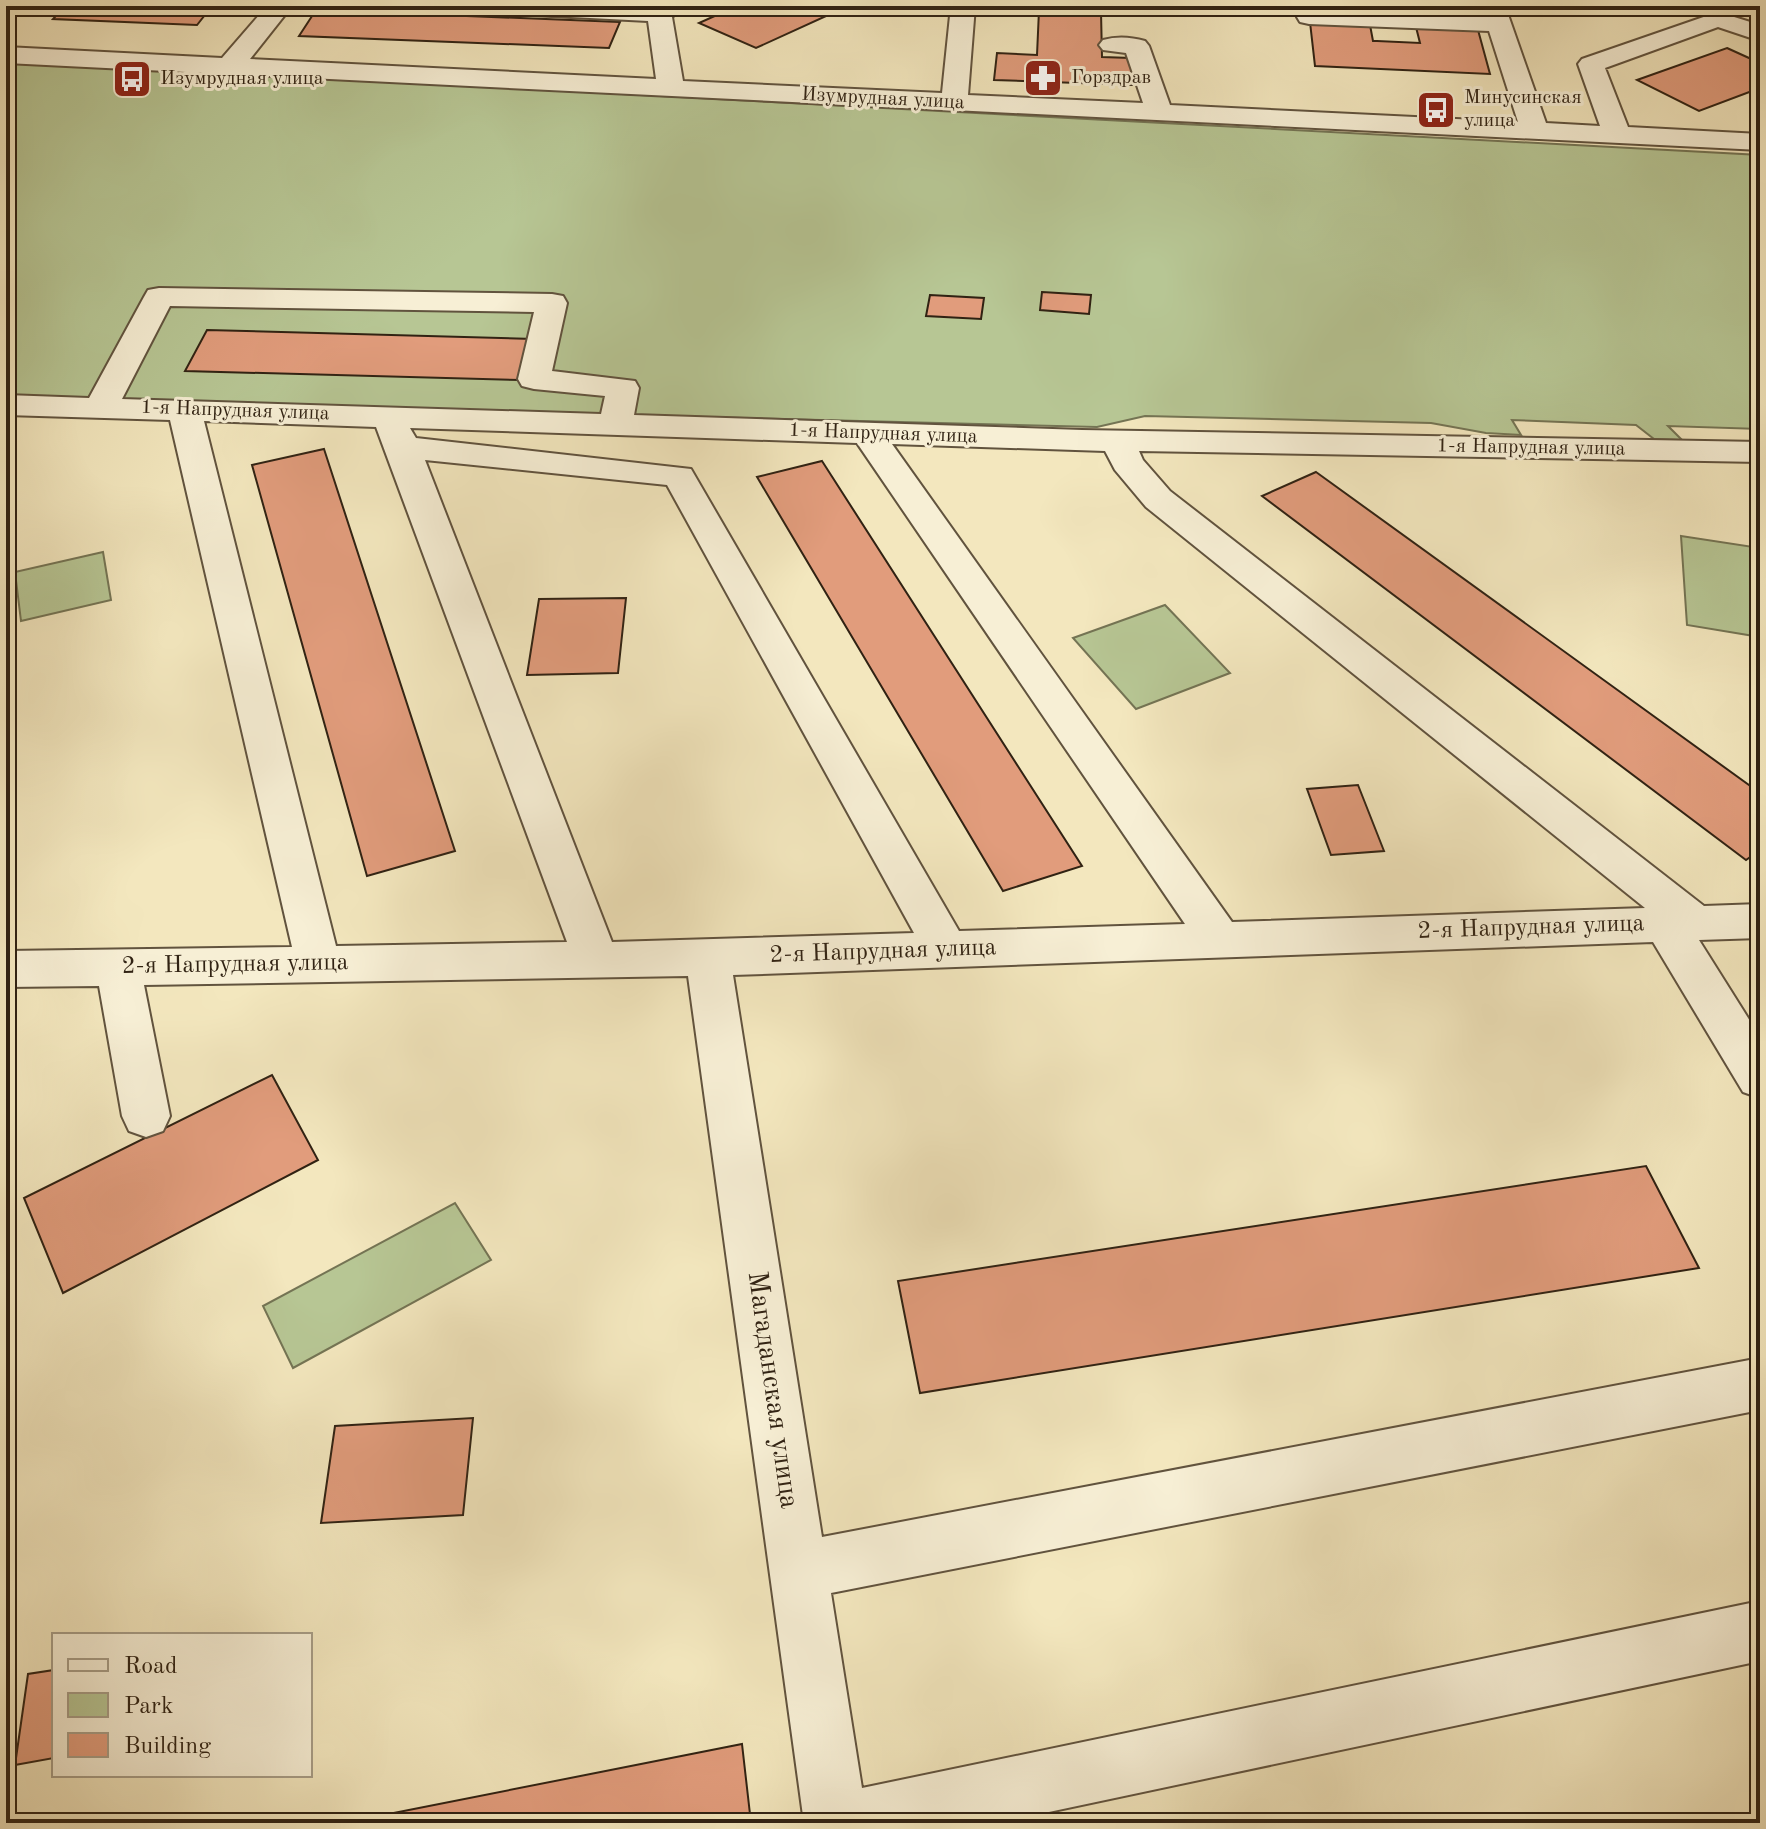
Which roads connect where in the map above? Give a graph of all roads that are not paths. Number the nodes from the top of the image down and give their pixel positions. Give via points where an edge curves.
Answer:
1 (280, 6) edge
2 (494, 6) edge
3 (963, 6) edge
4 (1461, 6) edge
5 (666, 10) edge
6 (1309, 17) dead end
7 (1499, 24) junction
8 (1760, 33) edge
9 (1112, 45) dead end
10 (6, 55) edge
11 (228, 66) junction
12 (671, 89) junction
13 (954, 102) junction
14 (1159, 112) junction
15 (1535, 131) junction
16 (1617, 135) junction
17 (1760, 142) edge
18 (6, 405) edge
19 (101, 407) junction
20 (183, 409) junction
21 (615, 425) junction
22 (395, 432) junction
23 (868, 434) junction
24 (1118, 441) junction
25 (1760, 452) edge
26 (1760, 921) edge
27 (1680, 923) junction
28 (1220, 939) junction
29 (946, 949) junction
30 (708, 958) junction
31 (596, 959) junction
32 (318, 964) junction
33 (118, 967) junction
34 (6, 969) edge
35 (1760, 1078) edge
36 (146, 1116) dead end
37 (1760, 1384) edge
38 (799, 1570) junction
39 (1760, 1631) edge
40 (836, 1823) edge
41 (848, 1823) edge

1 - 11 street
2 - 5 street
3 - 13 street
4 - 7 street via 1494,8
5 - 12 street
6 - 7 street
7 - 15 street
8 - 16 street via 1718,19 1591,64
9 - 14 street via 1136,46
10 - 11 street, Изумрудная улица
11 - 12 street, Изумрудная улица
12 - 13 street, Изумрудная улица
13 - 14 street, Изумрудная улица
14 - 15 street, Изумрудная улица
15 - 16 street, Изумрудная улица
16 - 17 street, Изумрудная улица
18 - 19 street, 1-я Напрудная улица
19 - 20 street, 1-я Напрудная улица
19 - 21 street via 159,297 552,303 534,379 623,388
20 - 22 street, 1-я Напрудная улица
20 - 32 street
21 - 22 street, 1-я Напрудная улица
21 - 23 street, 1-я Напрудная улица
22 - 29 street via 679,476
22 - 31 street
23 - 24 street, 1-я Напрудная улица
23 - 28 street
24 - 25 street, 1-я Напрудная улица
24 - 27 street via 1127,463 1158,499
26 - 27 street, 2-я Напрудная улица
27 - 28 street, 2-я Напрудная улица
27 - 35 street
28 - 29 street, 2-я Напрудная улица
29 - 30 street, 2-я Напрудная улица
30 - 31 street, 2-я Напрудная улица
30 - 38 street, Магаданская улица
31 - 32 street, 2-я Напрудная улица
32 - 33 street, 2-я Напрудная улица
33 - 34 street, 2-я Напрудная улица
33 - 36 street
37 - 38 street
38 - 40 street, Магаданская улица
39 - 41 street

